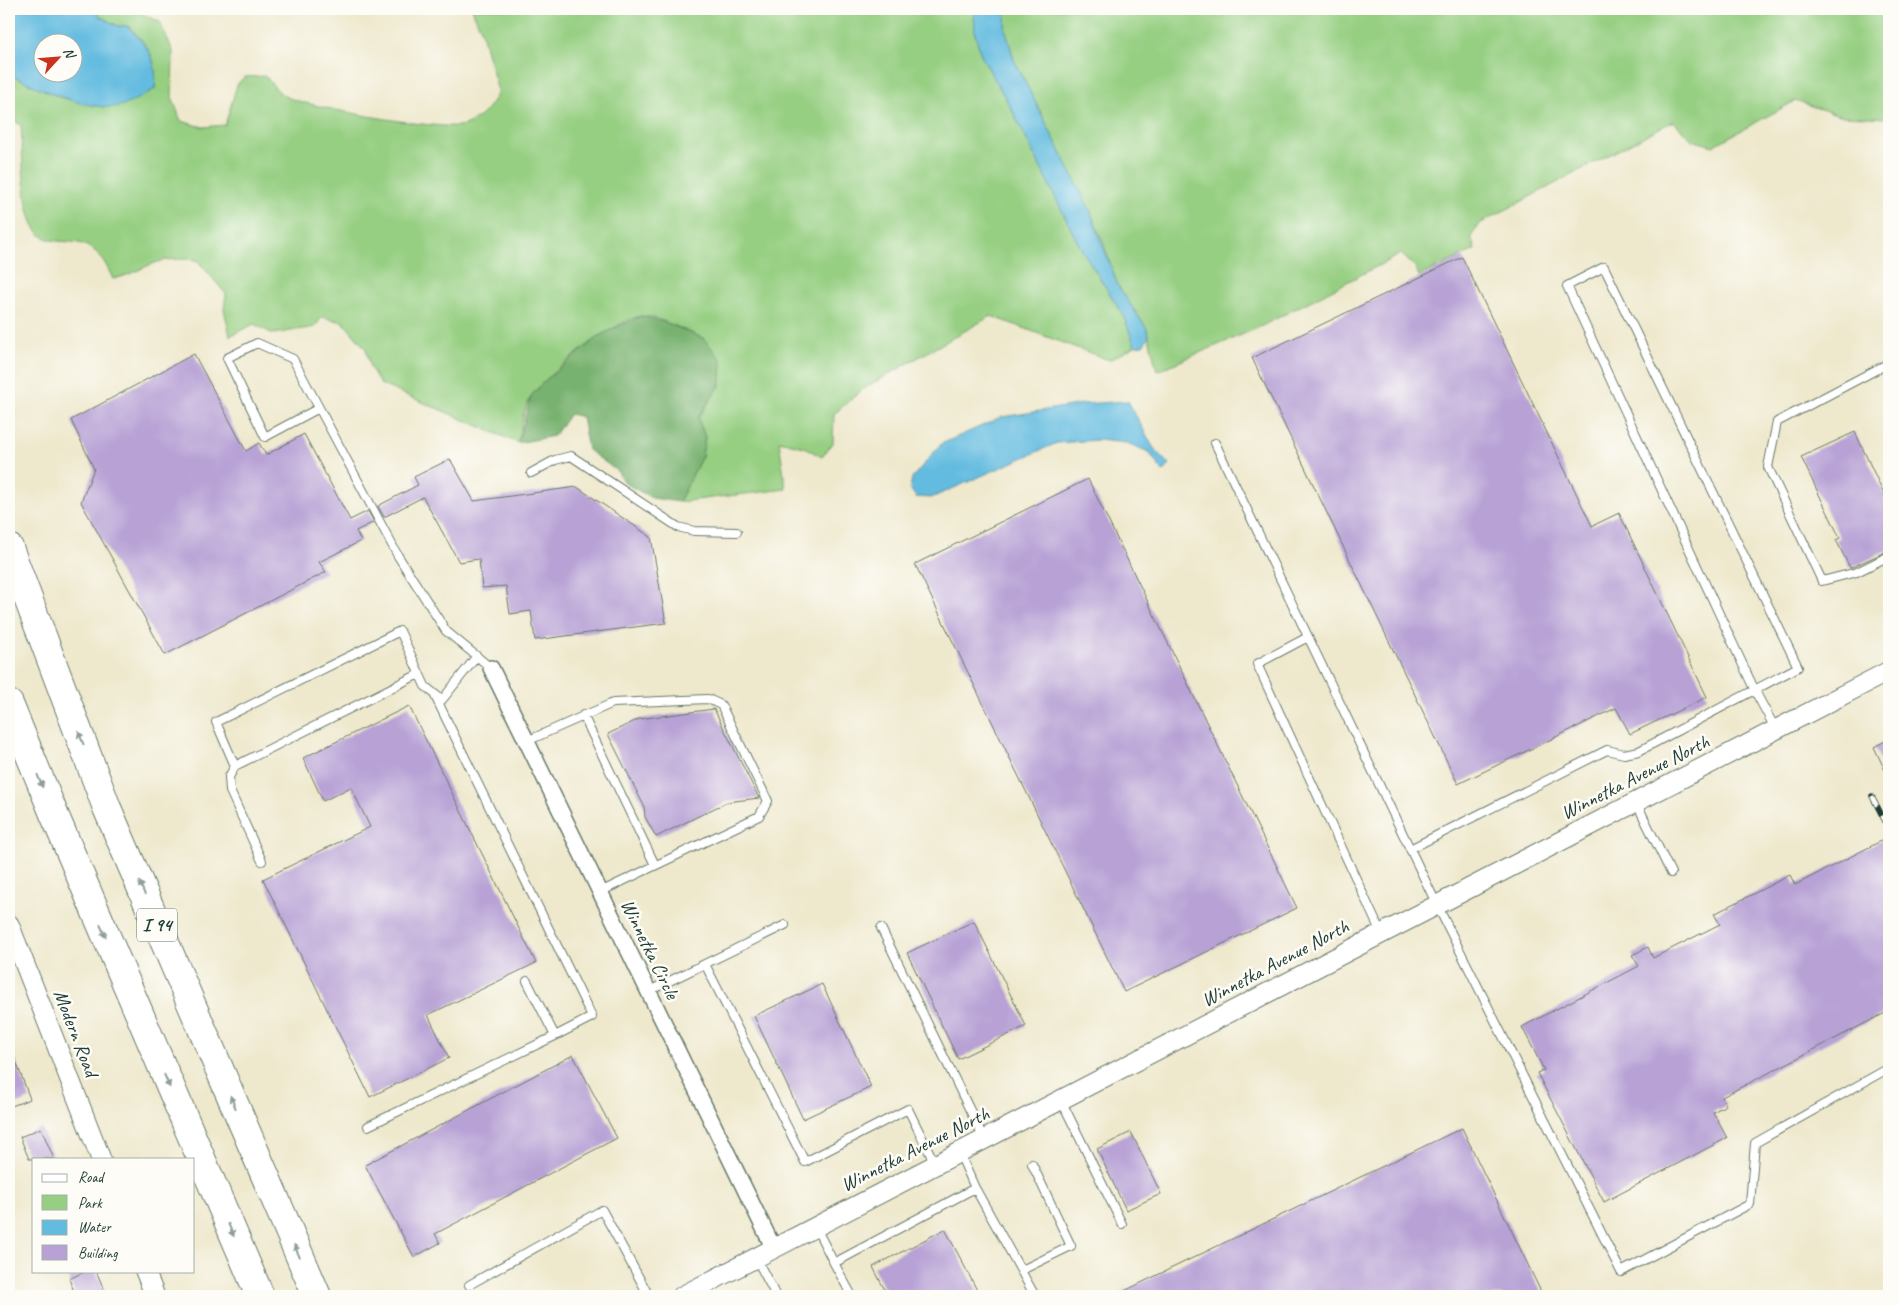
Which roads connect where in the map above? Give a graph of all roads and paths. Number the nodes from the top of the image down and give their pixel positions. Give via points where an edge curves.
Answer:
1 (1889, 363) edge
2 (319, 408) junction
3 (1215, 443) dead end
4 (532, 473) dead end
5 (737, 532) dead end
6 (9, 548) edge
7 (1889, 556) edge
8 (1308, 637) junction
9 (477, 656) junction
10 (491, 668) joint
11 (1889, 671) edge
12 (419, 674) junction
13 (1755, 690) junction
14 (433, 692) junction
15 (9, 704) edge
16 (583, 715) junction
17 (1776, 730) junction
18 (527, 741) junction
19 (235, 766) junction
20 (1636, 802) junction
21 (1410, 849) junction
22 (262, 861) dead end
23 (655, 865) junction
24 (1671, 872) dead end
25 (600, 892) junction
26 (1437, 905) junction
27 (9, 924) edge
28 (786, 925) dead end
29 (881, 928) dead end
30 (1381, 933) junction
31 (705, 964) junction
32 (527, 981) dead end
33 (649, 991) junction
34 (554, 1036) junction
35 (1889, 1068) edge
36 (1061, 1100) junction
37 (368, 1126) dead end
38 (984, 1139) junction
39 (959, 1152) junction
40 (101, 1158) edge
41 (935, 1164) junction
42 (1032, 1164) dead end
43 (975, 1188) junction
44 (1122, 1224) dead end
45 (815, 1226) junction
46 (773, 1247) junction
47 (756, 1257) junction
48 (834, 1263) junction
49 (1022, 1270) junction
50 (145, 1272) edge
51 (469, 1285) dead end
52 (155, 1296) edge
53 (260, 1296) edge
54 (317, 1296) edge
55 (649, 1296) edge
56 (682, 1296) edge
57 (776, 1296) edge
58 (852, 1296) edge
59 (1035, 1296) edge

1 - 7 lane via 1777,422 1768,467 1822,581 1857,572
2 - 2 lane via 293,359 257,343 227,358 265,437
2 - 9 lane via 400,560 446,631
3 - 8 lane
4 - 5 lane via 555,460 571,456 678,527 694,531
54 -> 6 highway, I 94 via 107,808
8 - 21 lane
8 - 30 lane via 1256,664
9 - 10 lane
9 - 14 lane via 442,700
10 - 18 street, Winnetka Circle
11 - 17 street, Winnetka Avenue North
12 - 14 lane via 425,686
12 - 19 lane
12 - 19 lane via 400,631 216,722
13 - 13 lane via 1567,286 1604,267 1798,666
13 - 17 lane
13 - 21 lane via 1639,750 1624,754 1606,750
14 - 34 lane via 592,1017
15 -> 53 highway, I 94
16 - 18 lane
16 - 23 lane
16 - 23 lane via 613,703 708,699 721,705 739,740 768,801 758,816
17 - 20 street, Winnetka Avenue North
18 - 25 street, Winnetka Circle
19 - 22 lane via 229,777 230,791
20 - 24 lane
20 - 26 street, Winnetka Avenue North
21 - 26 lane
23 - 25 lane
25 - 33 street, Winnetka Circle
26 - 30 street, Winnetka Avenue North
26 - 35 lane via 1621,1272 1750,1204 1755,1143
27 - 40 street, Modern Road
28 - 31 lane
29 - 38 lane
30 - 36 street, Winnetka Avenue North
31 - 33 lane
31 - 41 lane via 805,1162 908,1109
32 - 34 lane
33 - 46 street, Winnetka Circle
34 - 37 lane
36 - 38 street, Winnetka Avenue North
36 - 44 lane
38 - 39 street, Winnetka Avenue North
39 - 41 street, Winnetka Avenue North
39 - 43 lane
41 - 45 street, Winnetka Avenue North
42 - 49 lane via 1071,1246
43 - 48 lane
43 - 49 lane
45 - 46 street, Winnetka Avenue North
45 - 48 lane
46 - 47 street, Winnetka Avenue North
47 - 56 street, Winnetka Avenue North
47 - 57 lane
48 - 58 lane
49 - 59 lane
50 - 52 street
51 - 55 lane via 602,1210

